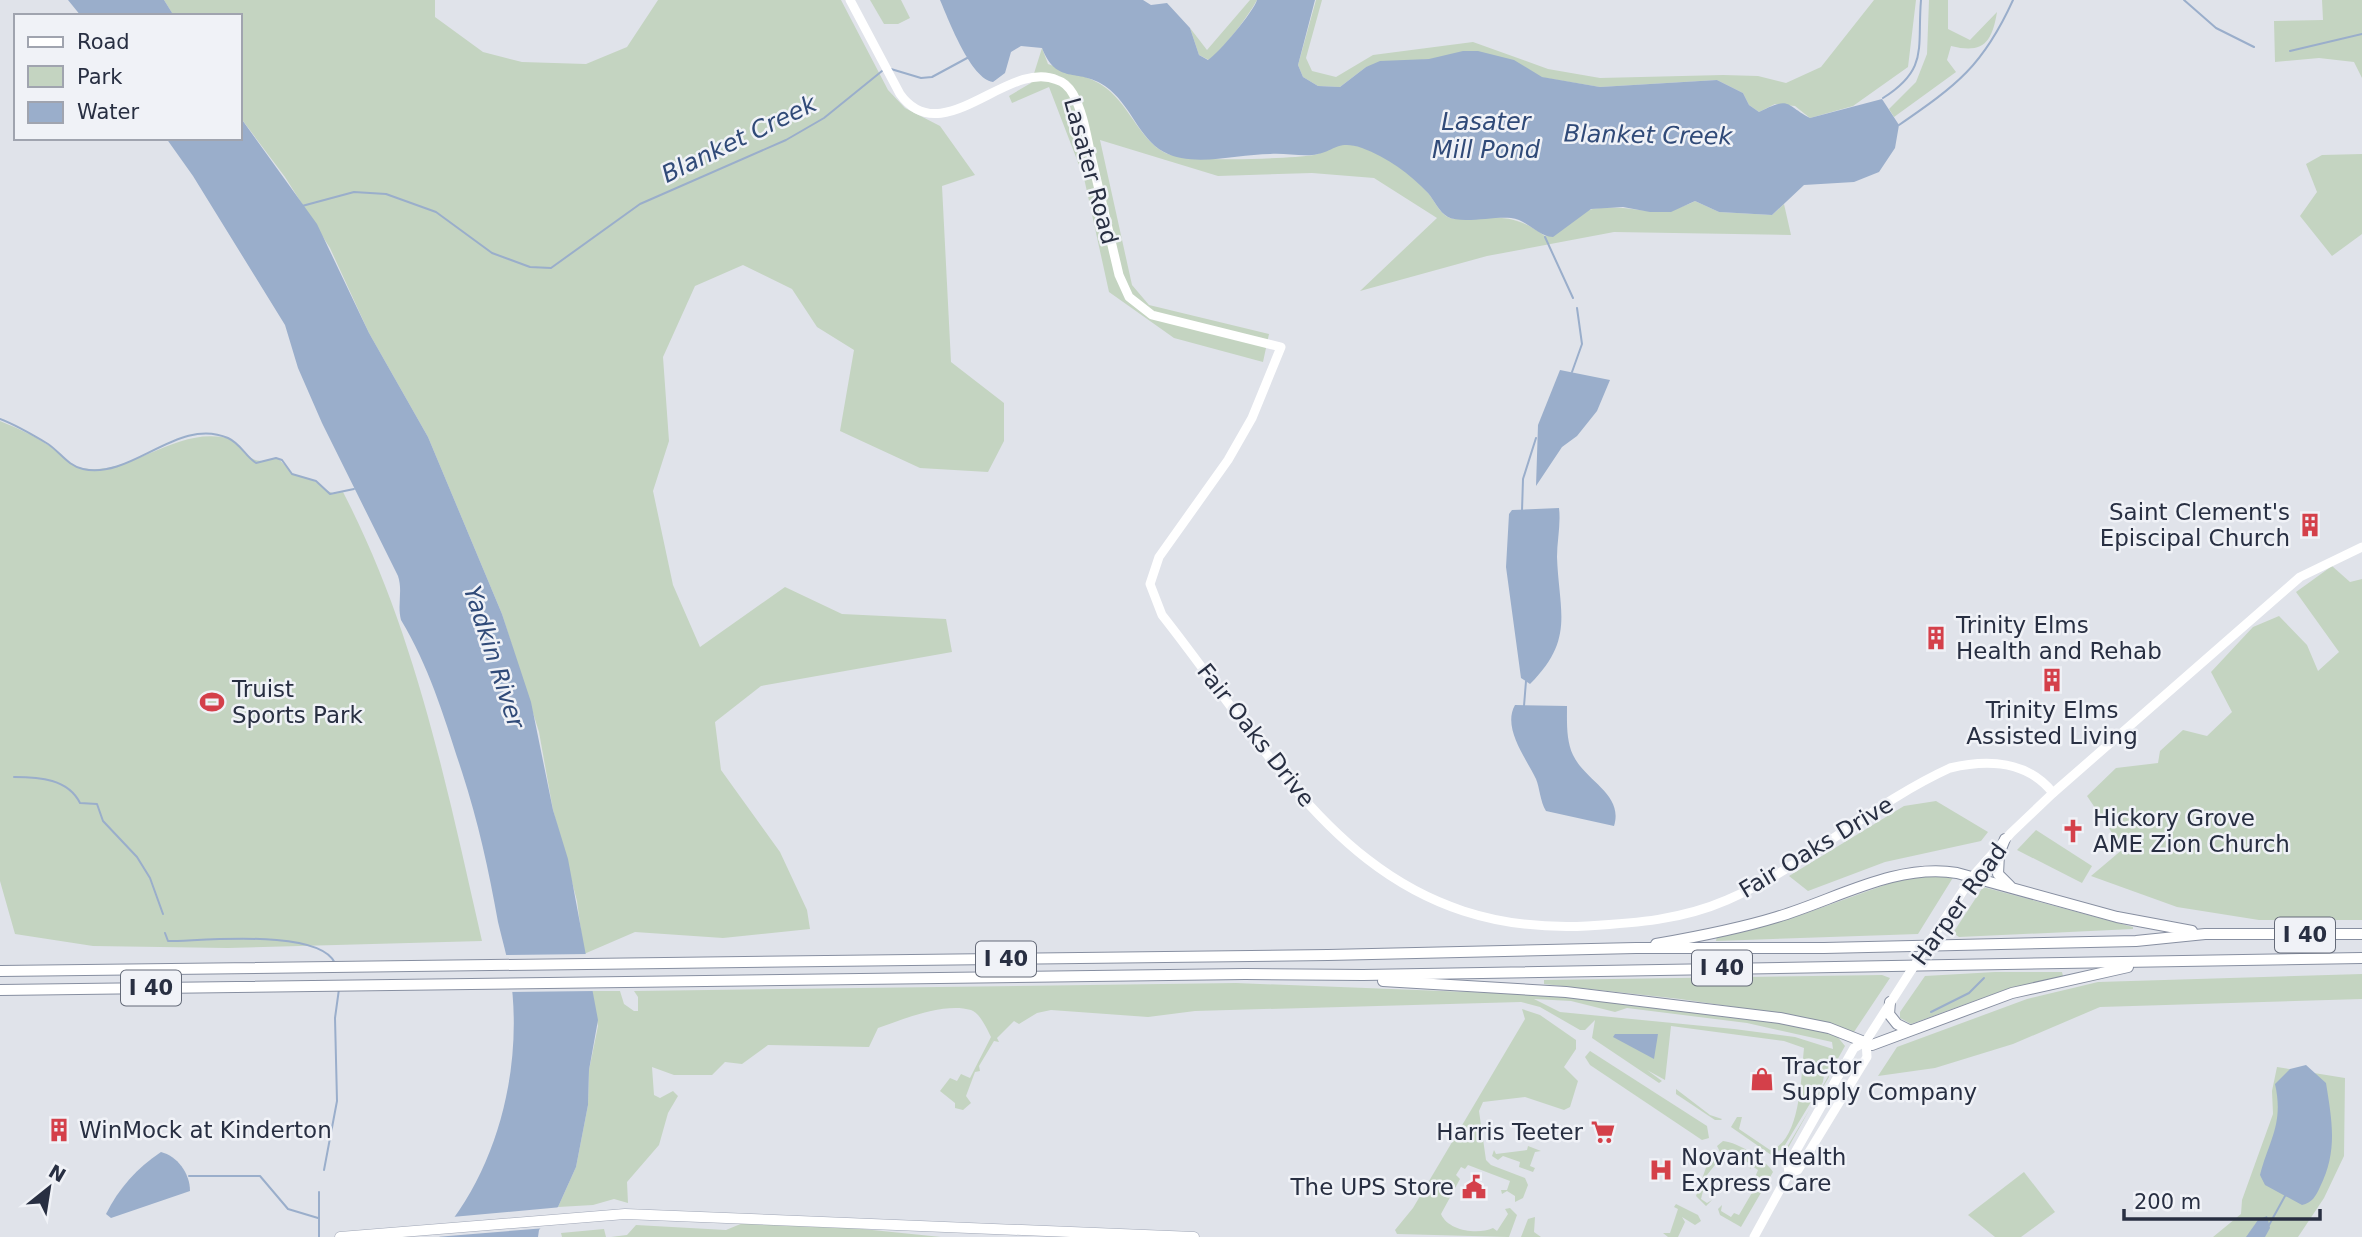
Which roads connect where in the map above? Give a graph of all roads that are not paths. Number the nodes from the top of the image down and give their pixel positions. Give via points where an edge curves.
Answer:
1 (850, 0) edge
2 (1281, 347) joint
3 (2362, 547) edge
4 (2053, 793) junction
5 (2005, 839) junction
6 (1972, 877) junction
7 (2012, 887) junction
8 (2204, 934) junction
9 (2362, 934) edge
10 (1636, 948) junction
11 (2362, 958) edge
12 (2140, 964) junction
13 (0, 971) edge
14 (1363, 975) junction
15 (0, 990) edge
16 (1890, 1002) junction
17 (1909, 1030) junction
18 (1867, 1041) junction
19 (1789, 1173) junction
20 (340, 1237) edge
21 (1194, 1237) edge
22 (1754, 1237) edge

1 - 2 street, Lasater Road via 893,83 910,105 950,112 1031,78 1049,77 1064,83 1072,91 1083,121 1119,275 1129,297 1152,315
2 - 4 street, Fair Oaks Drive via 1246,428 1160,557 1150,584 1162,615 1283,776 1368,862 1402,886 1452,909 1519,925 1641,923 1682,916 1728,900 1950,768 1981,764 2022,768 2038,776
3 - 4 street, Harper Road via 2290,585
4 - 5 street, Harper Road
5 - 6 street, Harper Road
5 - 7 highway via 1997,874
6 - 7 highway
6 - 10 highway via 1914,870 1773,919
6 - 16 street, Harper Road, bridge
7 - 8 highway via 2146,925
8 - 9 highway, I 40
8 - 10 highway, I 40 via 2136,941
10 - 13 highway, I 40
11 - 12 highway, I 40
12 - 14 highway, I 40
12 - 17 highway via 2039,985
14 - 15 highway, I 40
14 - 18 highway via 1381,981 1566,992 1780,1018
16 - 17 highway via 1889,1014
16 - 18 street, Harper Road
17 - 18 highway via 1878,1044
18 - 19 street, Harper Road via 1853,1048 1788,1165
18 - 19 street, Harper Road via 1867,1057 1798,1170
19 - 22 street, Harper Road
20 - 21 main road via 597,1214

